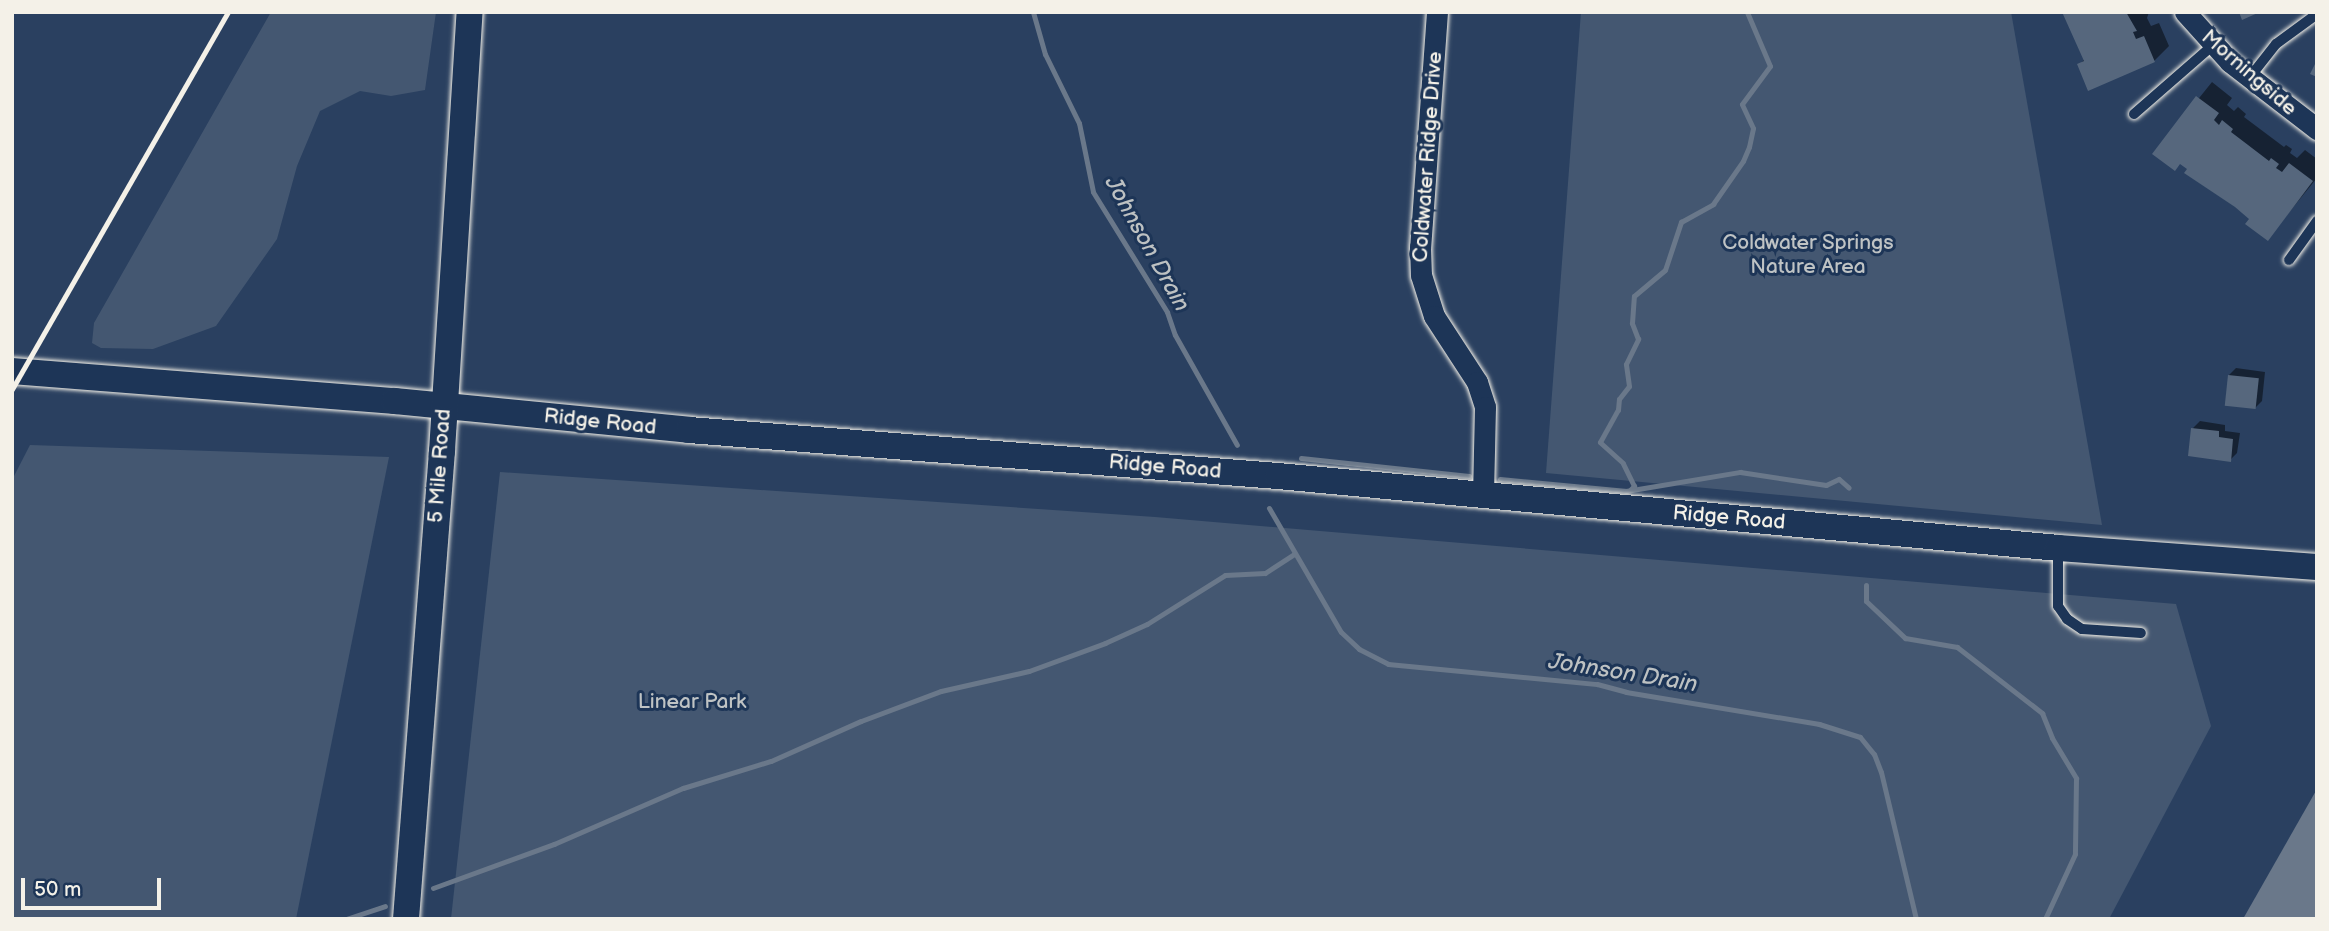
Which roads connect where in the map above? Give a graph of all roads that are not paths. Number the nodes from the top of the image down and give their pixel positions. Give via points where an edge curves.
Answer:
1 (470, 12) edge
2 (1437, 12) edge
3 (2185, 12) edge
4 (2317, 14) edge
5 (2213, 46) junction
6 (2250, 78) junction
7 (2134, 114) dead end
8 (2317, 129) edge
9 (2317, 222) edge
10 (2289, 260) dead end
11 (12, 371) edge
12 (444, 406) junction
13 (1483, 495) junction
14 (2058, 548) junction
15 (2317, 567) edge
16 (2141, 633) dead end
17 (406, 919) edge

1 - 12 street, 5 Mile Road
2 - 13 street, Coldwater Ridge Drive via 1421,275 1434,316 1482,394 1487,422
3 - 5 street, Morningside
4 - 6 lane via 2276,44
5 - 6 street, Morningside
5 - 7 lane
6 - 8 street, Morningside
9 - 10 lane
11 - 12 street, Ridge Road
12 - 13 street, Ridge Road
12 - 17 street, 5 Mile Road
13 - 14 street, Ridge Road
14 - 15 street, Ridge Road
14 - 16 lane via 2058,606 2067,619 2082,629

